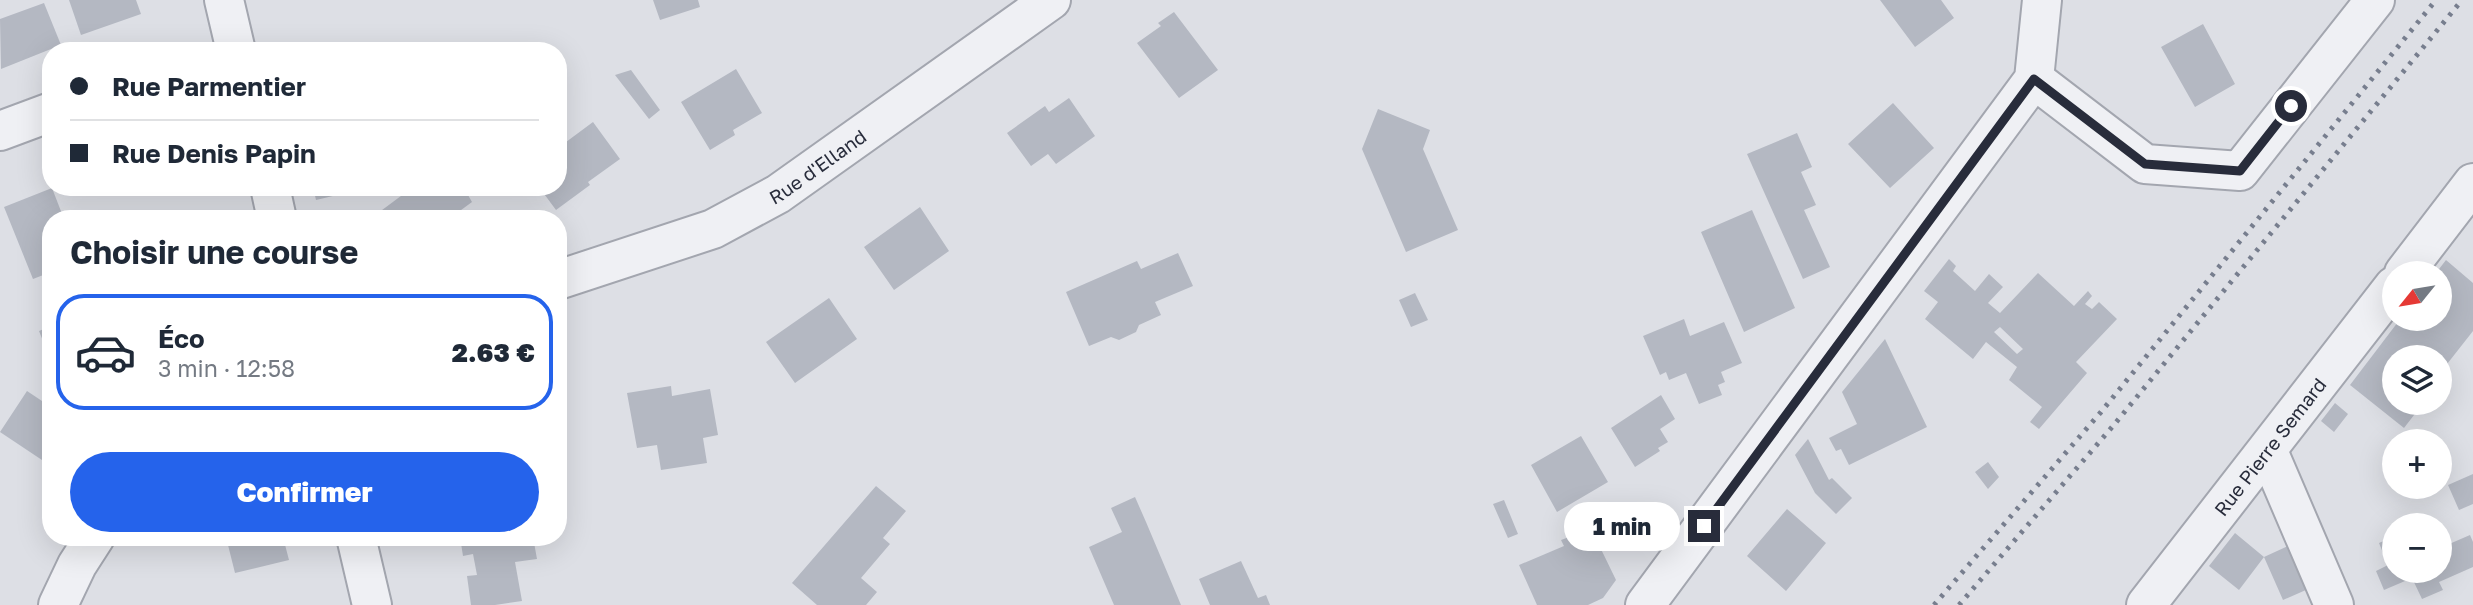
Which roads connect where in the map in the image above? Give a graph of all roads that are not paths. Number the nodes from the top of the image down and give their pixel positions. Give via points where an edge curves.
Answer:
1 (224, 0) edge
2 (1051, 0) edge
3 (2042, 0) edge
4 (2375, 0) edge
5 (226, 42) edge
6 (2034, 79) junction
7 (42, 115) edge
8 (0, 131) edge
9 (2473, 183) edge
10 (2413, 261) edge
11 (567, 277) edge
12 (2382, 302) edge
13 (2268, 451) junction
14 (89, 546) edge
15 (357, 546) edge
16 (58, 605) edge
17 (372, 605) edge
18 (1645, 605) edge
19 (2146, 605) edge
20 (2334, 605) edge

1 - 5 street
2 - 11 street, Rue d'Elland via 778,194 713,229
3 - 6 street
4 - 6 street via 2240,171 2145,164
6 - 18 street
7 - 8 street
9 - 10 street
12 - 13 street, Rue Pierre Semard
13 - 19 street, Rue Pierre Semard
13 - 20 street
14 - 16 street
15 - 17 street

